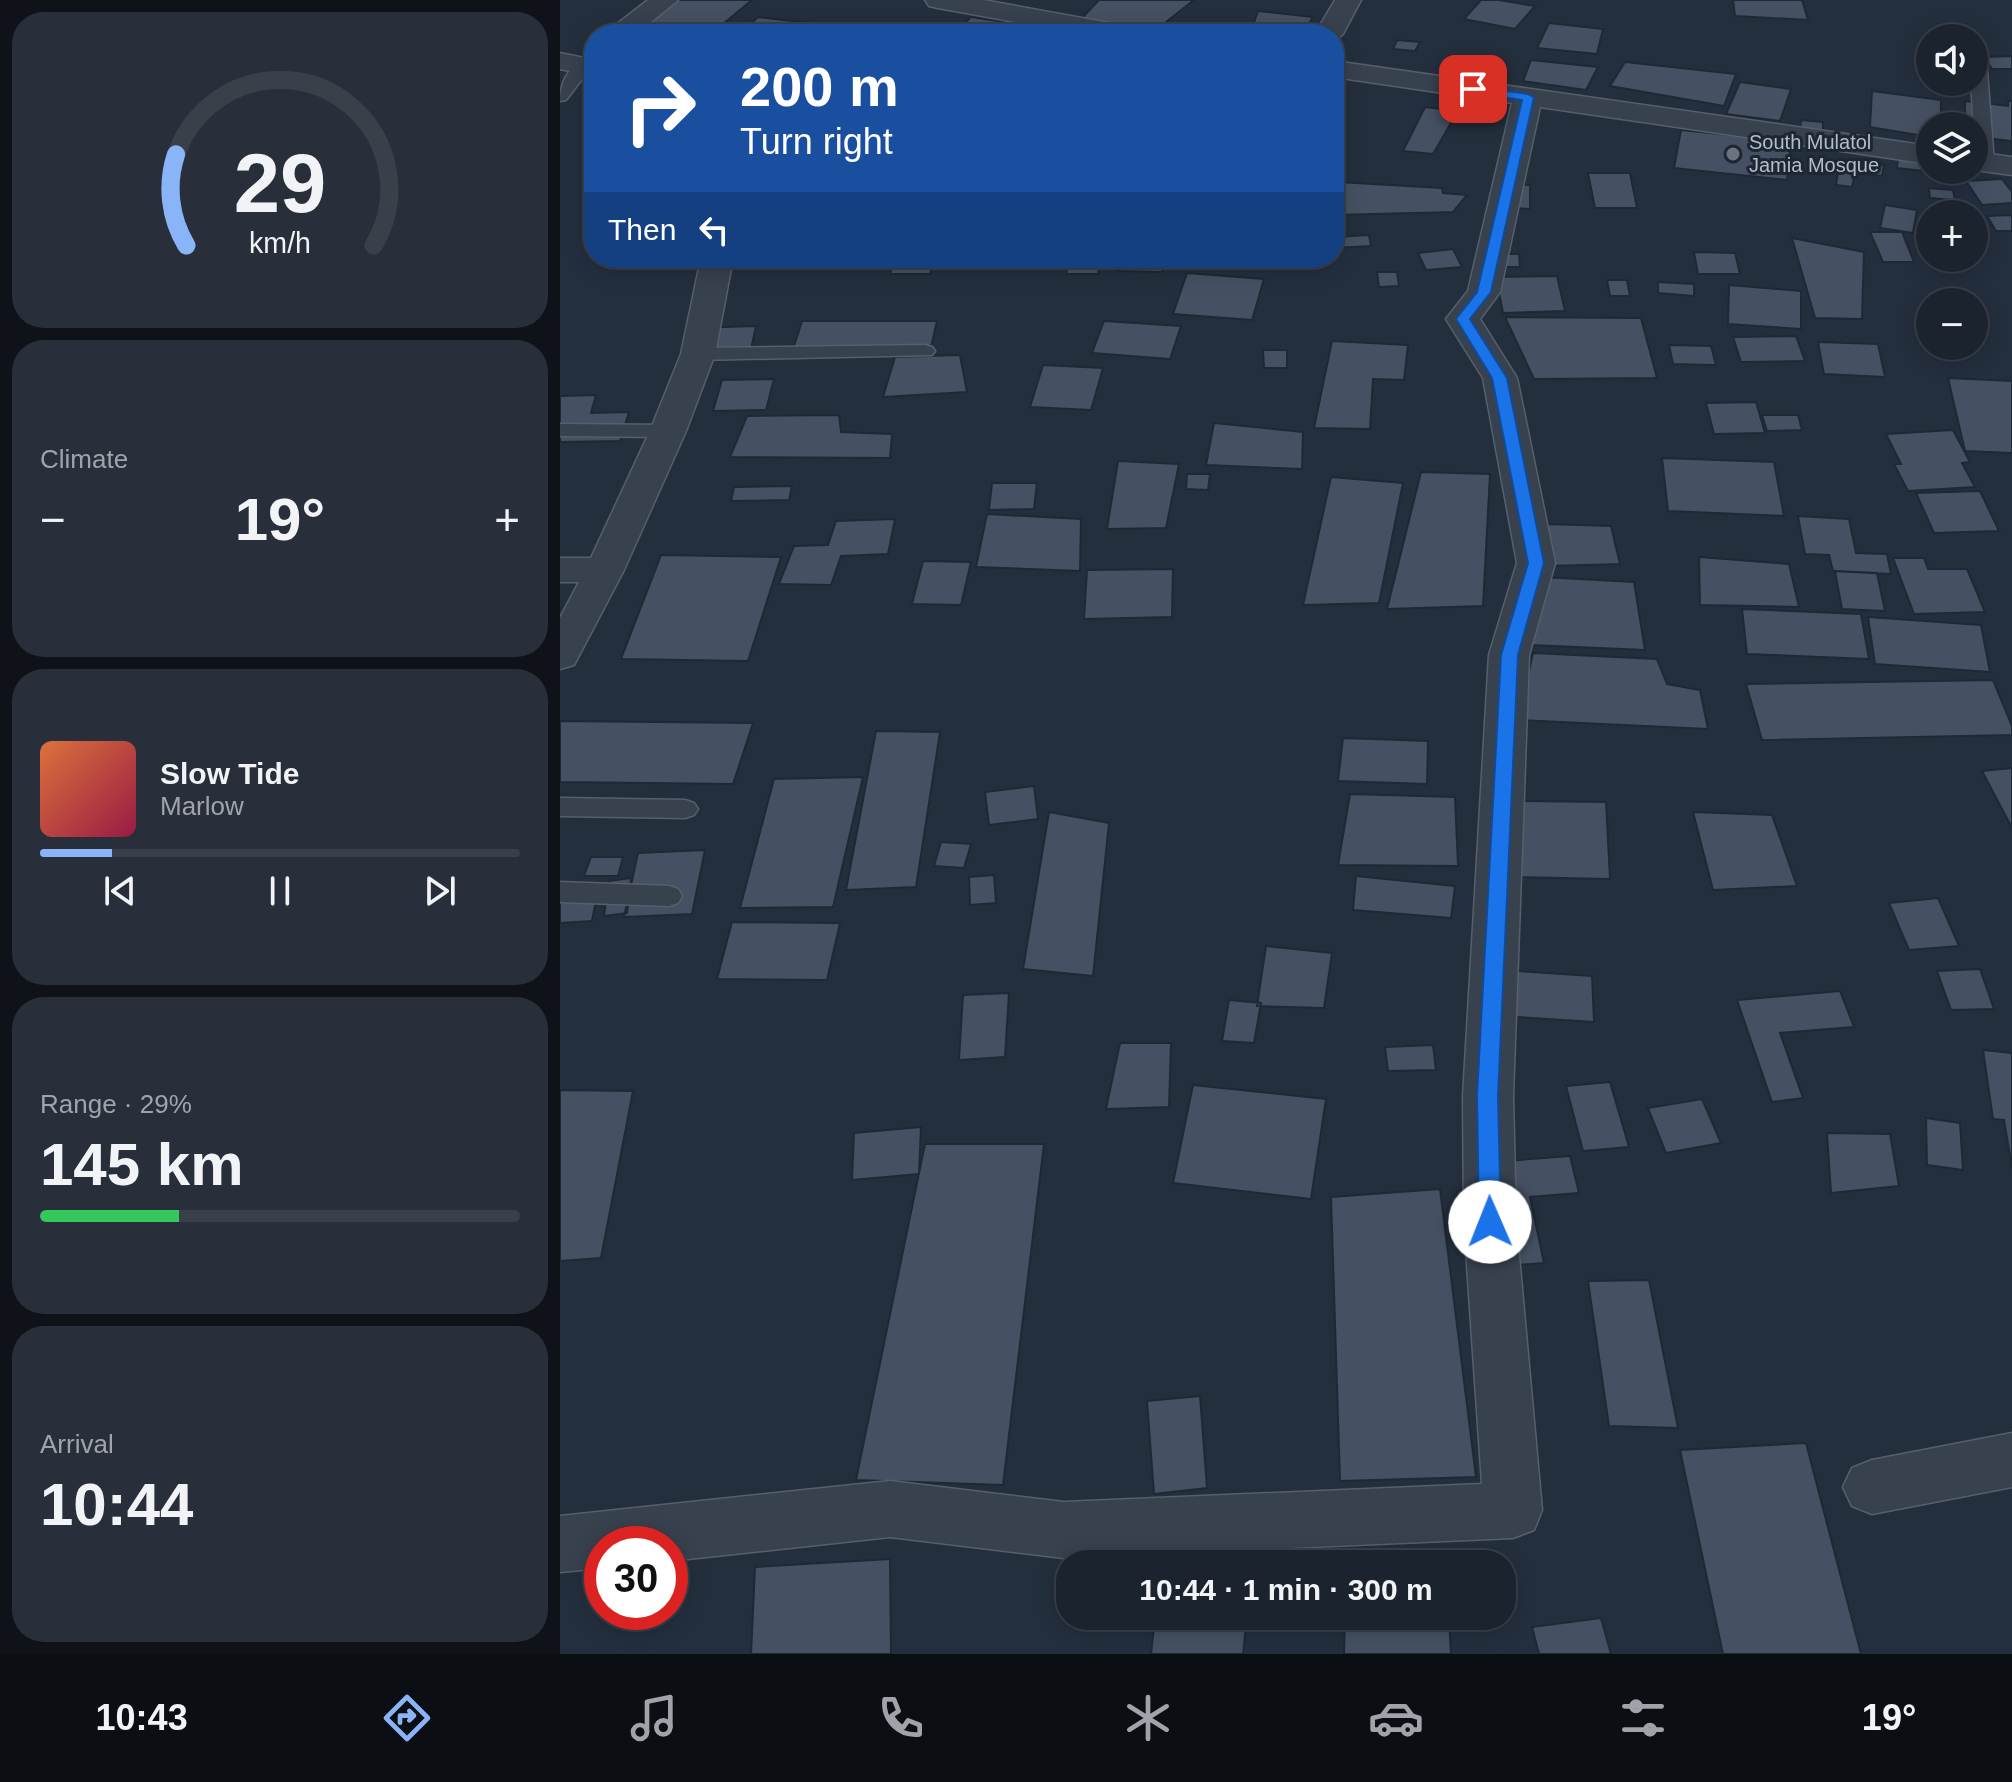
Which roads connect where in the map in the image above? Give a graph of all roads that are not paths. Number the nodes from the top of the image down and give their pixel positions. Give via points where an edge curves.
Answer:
1 (665, 0) edge
2 (938, 0) edge
3 (1348, 0) edge
4 (632, 24) edge
5 (1071, 24) edge
6 (1335, 24) edge
7 (582, 62) edge
8 (1344, 70) edge
9 (560, 96) edge
10 (1983, 96) edge
11 (1528, 97) junction
12 (1916, 153) edge
13 (1990, 163) edge
14 (715, 268) edge
15 (925, 351) dead end
16 (698, 354) junction
17 (560, 430) edge
18 (668, 431) junction
19 (560, 570) edge
20 (605, 570) junction
21 (560, 656) edge
22 (560, 807) edge
23 (685, 809) dead end
24 (560, 892) edge
25 (669, 896) dead end
26 (2012, 1460) edge
27 (1872, 1487) dead end
28 (560, 1544) edge

1 - 4 street
2 - 5 street
3 - 6 street
7 - 9 lane
8 - 11 street
10 - 13 lane
11 - 12 street
11 - 28 street via 1484,292 1463,319 1500,378 1536,563 1509,655 1488,1096 1490,1222 1513,1510 1064,1530 890,1509
14 - 16 street
15 - 16 lane
16 - 18 street
17 - 18 lane
18 - 20 street
19 - 20 street
20 - 21 street
22 - 23 lane
24 - 25 lane
26 - 27 street

